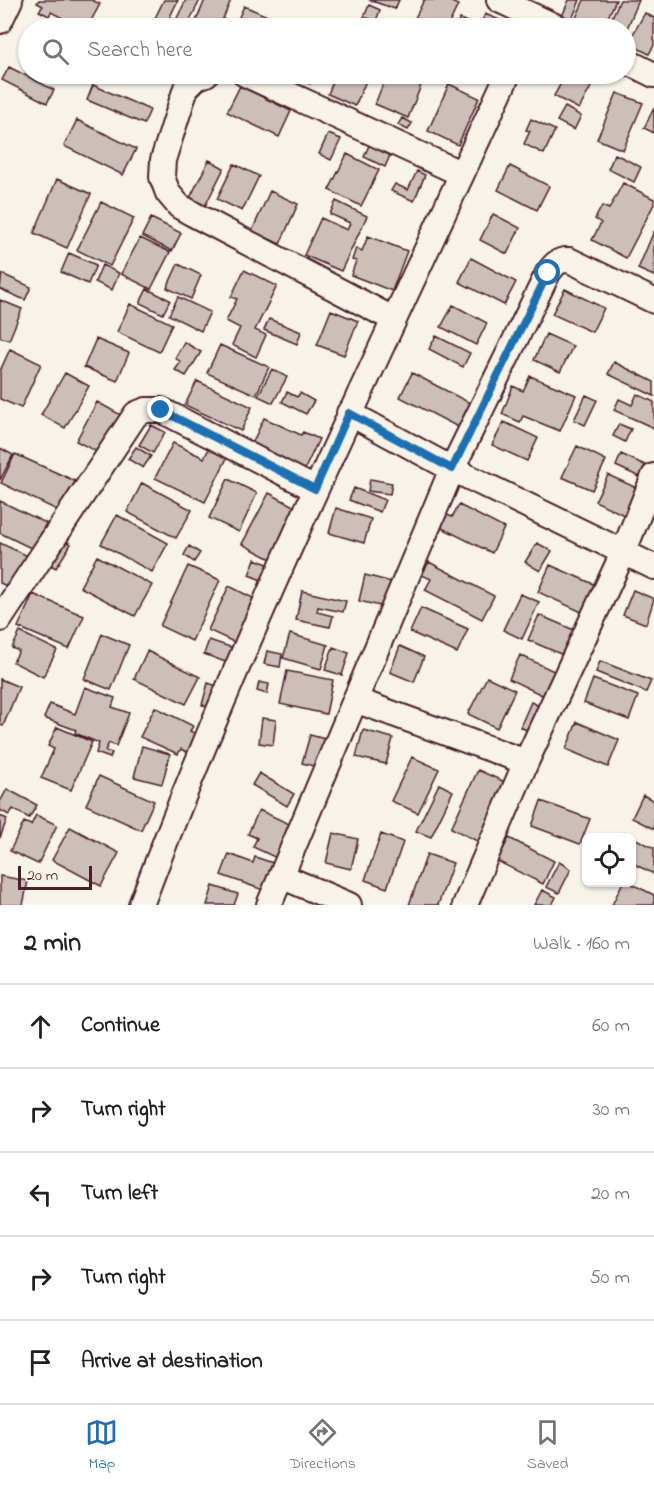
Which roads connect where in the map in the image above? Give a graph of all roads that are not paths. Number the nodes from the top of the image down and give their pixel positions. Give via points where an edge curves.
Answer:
1 (10, 0) edge
2 (500, 0) edge
3 (534, 15) edge
4 (0, 21) edge
5 (636, 66) edge
6 (654, 75) edge
7 (190, 84) edge
8 (266, 84) edge
9 (503, 84) edge
10 (462, 174) junction
11 (654, 301) edge
12 (393, 318) junction
13 (349, 413) junction
14 (452, 469) junction
15 (654, 476) edge
16 (315, 489) junction
17 (623, 553) junction
18 (654, 567) edge
19 (0, 620) edge
20 (355, 700) junction
21 (526, 762) junction
22 (281, 876) junction
23 (141, 905) edge
24 (269, 905) edge
25 (349, 905) edge
26 (465, 905) edge

1 - 4 street
2 - 3 street
5 - 6 street
7 - 12 street via 163,160 162,177 179,206
8 - 10 street
9 - 10 street
10 - 12 street
11 - 14 street via 569,260 554,264
12 - 13 street
13 - 14 street
13 - 16 street
14 - 17 street
14 - 20 street
15 - 17 street
16 - 19 street via 161,410 136,414
16 - 23 street via 184,790
17 - 18 street
17 - 21 street
20 - 21 street
20 - 22 street
21 - 26 street
22 - 24 street
22 - 25 street

